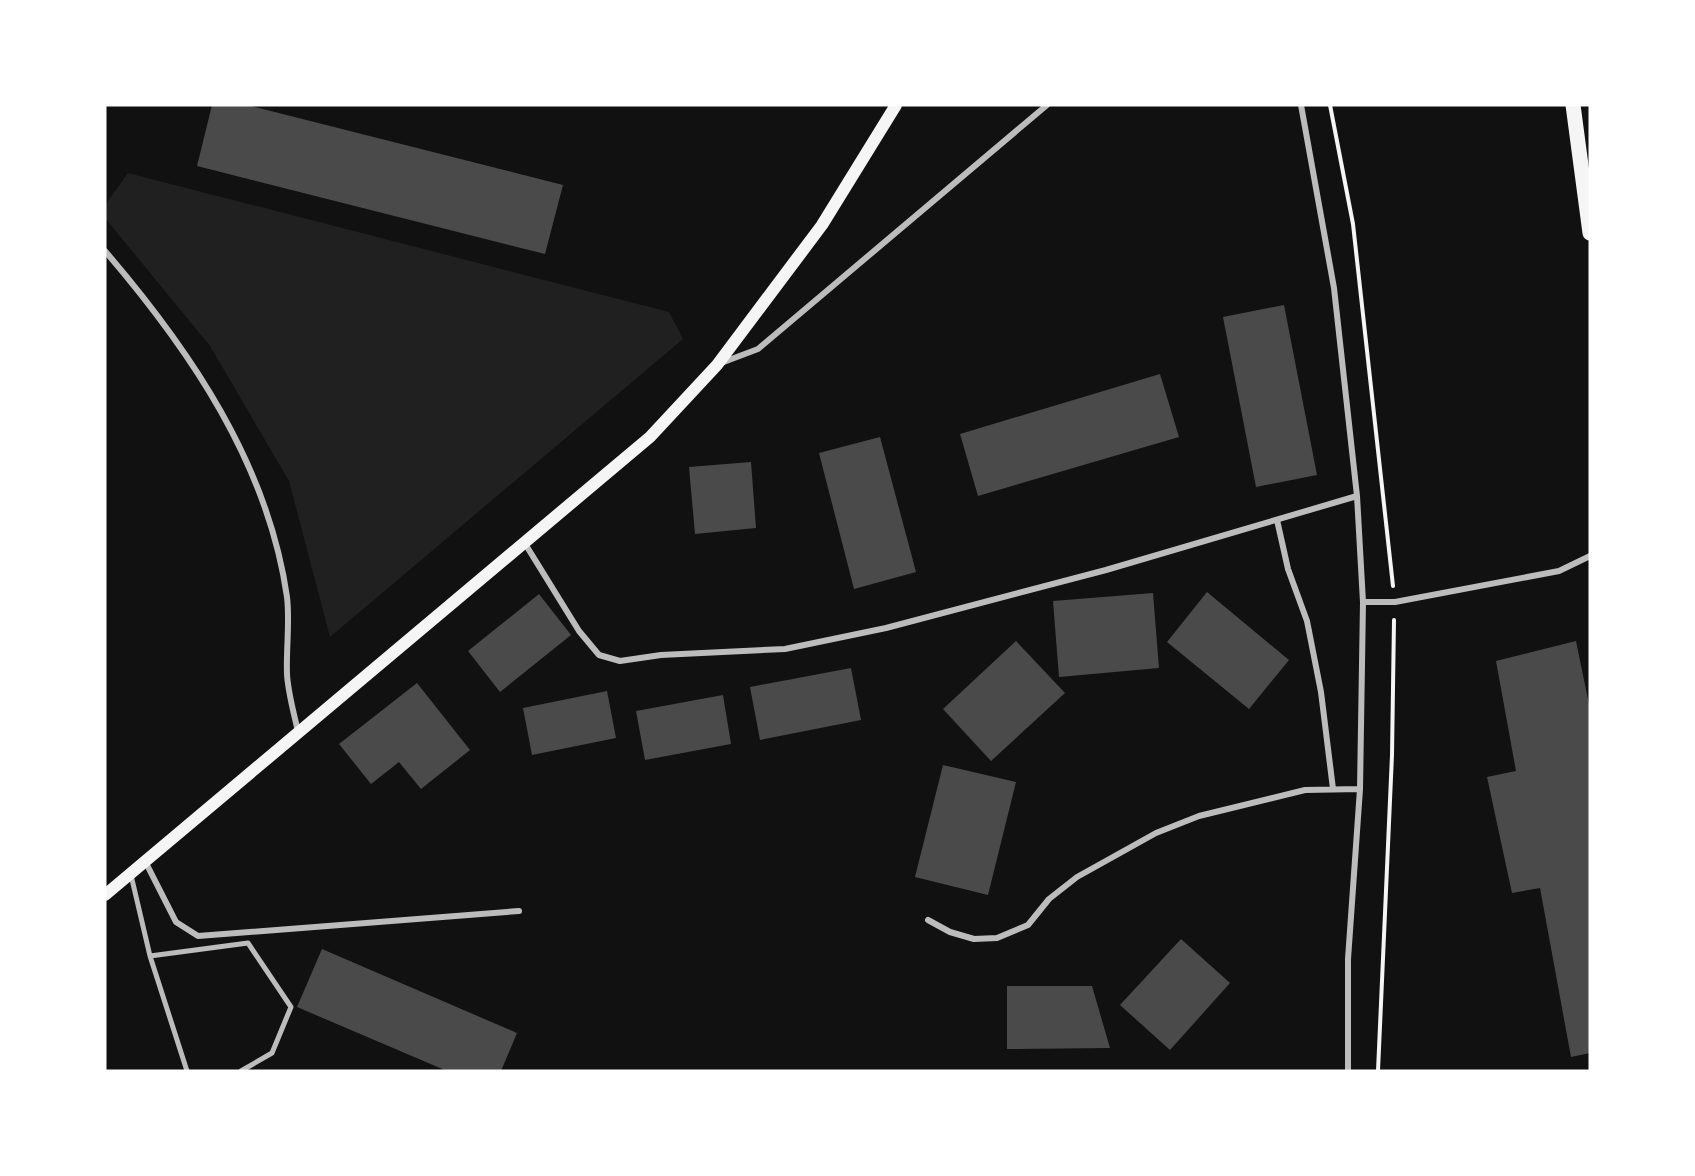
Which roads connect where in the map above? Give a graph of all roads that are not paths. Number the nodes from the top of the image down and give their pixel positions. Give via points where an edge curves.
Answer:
1 (896, 105) edge
2 (1047, 105) edge
3 (1301, 105) edge
4 (1573, 105) edge
5 (1590, 233) edge
6 (105, 251) edge
7 (717, 365) junction
8 (1357, 496) junction
9 (1277, 520) junction
10 (524, 542) junction
11 (1590, 556) edge
12 (1363, 602) junction
13 (298, 732) junction
14 (1333, 789) junction
15 (1360, 789) junction
16 (145, 861) junction
17 (130, 873) junction
18 (105, 895) edge
19 (519, 912) dead end
20 (928, 920) dead end
21 (150, 956) junction
22 (187, 1071) edge
23 (240, 1071) edge
24 (1348, 1071) edge

1 - 7 main road via 822,225
2 - 7 street via 758,349
3 - 8 street via 1334,288
4 - 5 main road
6 - 13 street via 153,307 235,434 264,499 287,598 287,676
7 - 10 main road via 650,437
8 - 9 street
8 - 12 street
9 - 10 street via 1106,570 864,633 786,649 661,655 620,661 599,656
9 - 14 street via 1288,569 1307,621
10 - 13 main road
11 - 12 street via 1559,571 1395,602
12 - 15 street
13 - 16 main road
14 - 15 street
14 - 20 street via 1305,790 1199,816 1156,833 1077,877 1049,899 1028,924 997,938 974,939
15 - 24 street via 1348,959
16 - 17 main road
16 - 19 street via 176,922 198,936
17 - 18 main road
17 - 21 street
21 - 22 street
21 - 23 street via 248,944 291,1007 272,1053

